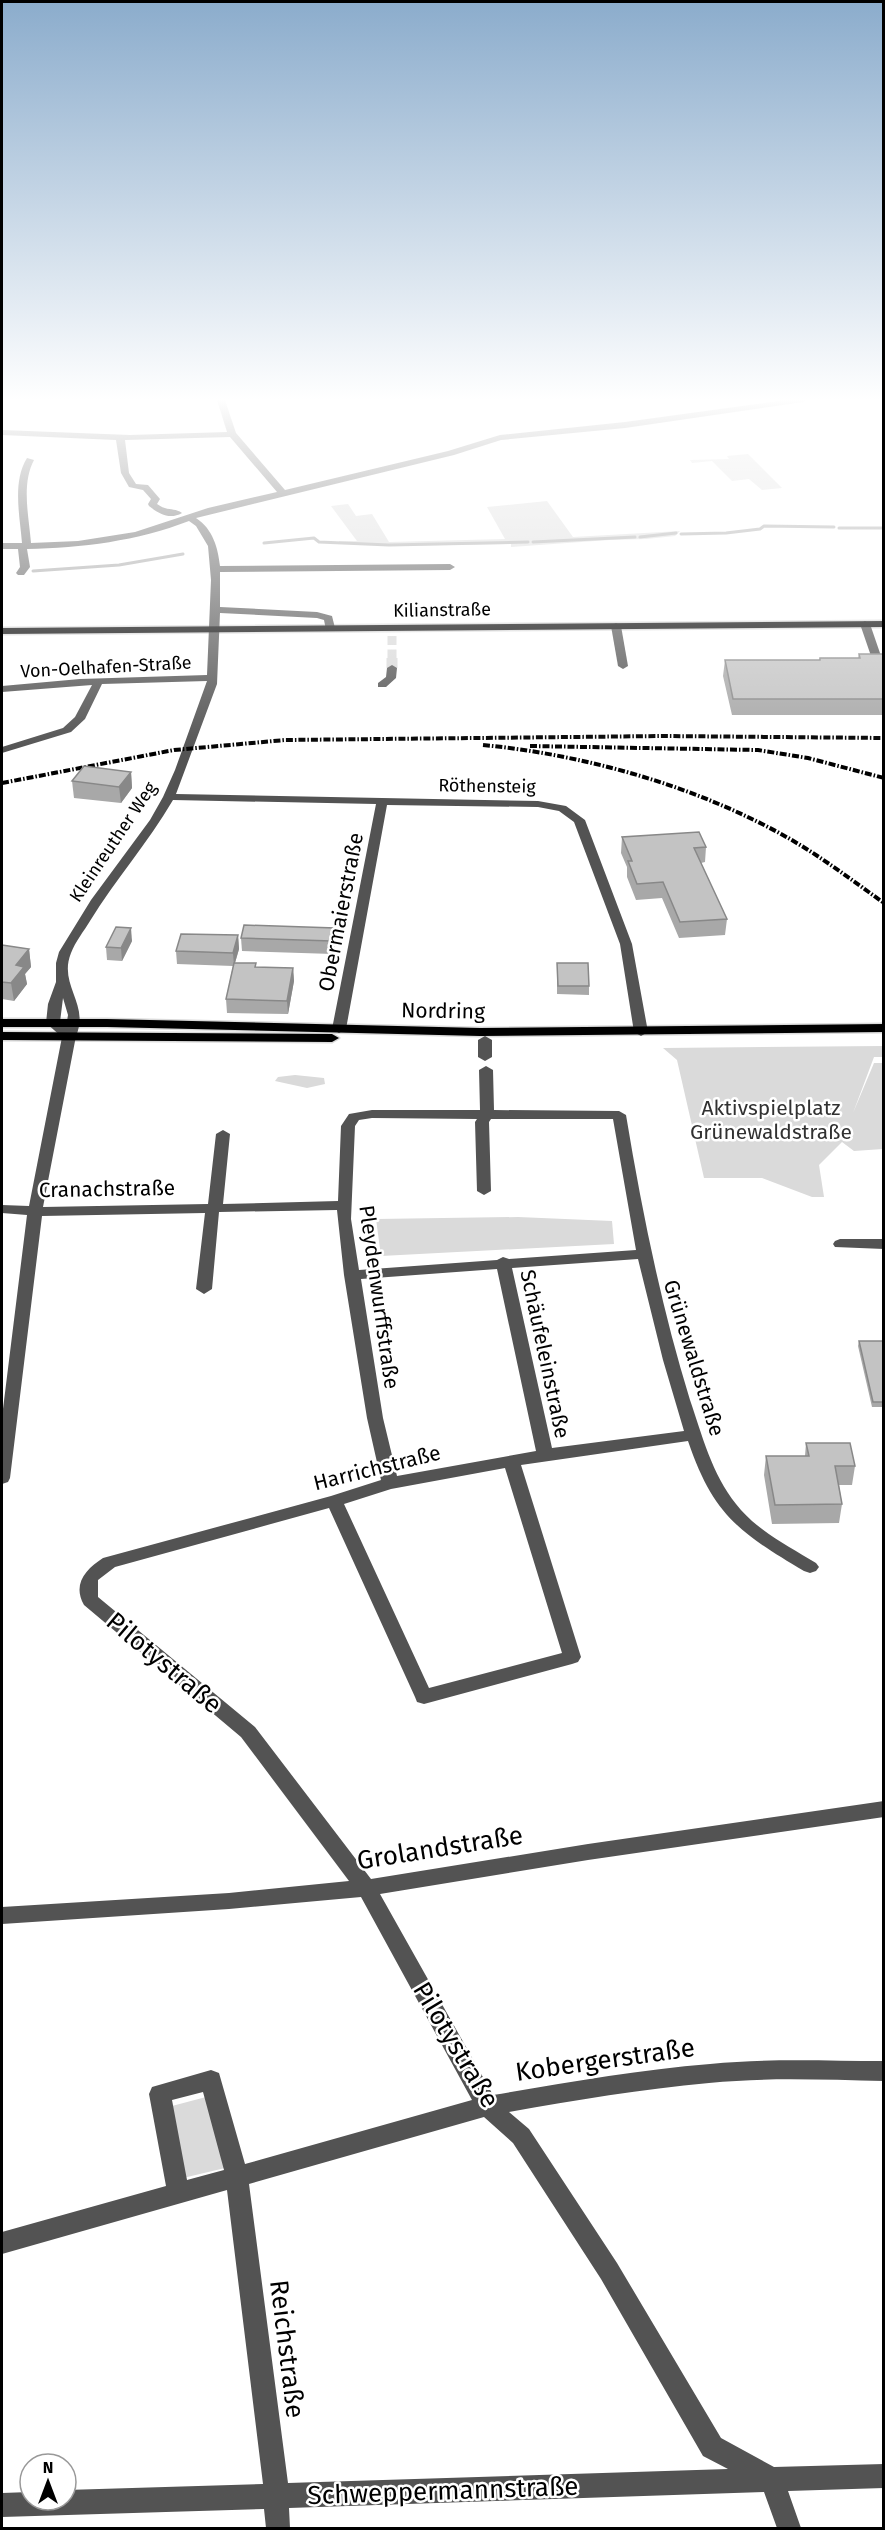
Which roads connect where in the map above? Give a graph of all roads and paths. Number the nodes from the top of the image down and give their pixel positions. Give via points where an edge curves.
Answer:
1 (25, 518) edge
2 (190, 518) joint
3 (2, 546) edge
4 (25, 546) junction
5 (450, 567) dead end
6 (216, 570) junction
7 (21, 573) dead end
8 (214, 610) junction
9 (866, 624) junction
10 (884, 624) edge
11 (616, 626) junction
12 (330, 628) junction
13 (214, 630) junction
14 (2, 631) edge
15 (874, 662) edge
16 (623, 666) dead end
17 (392, 668) tunnel mouth
18 (212, 678) junction
19 (99, 681) junction
20 (382, 685) dead end
21 (2, 689) edge
22 (2, 750) edge
23 (169, 797) junction
24 (382, 802) junction
25 (62, 982) junction
26 (2, 1023) edge
27 (53, 1023) junction
28 (884, 1028) edge
29 (72, 1029) junction
30 (339, 1029) junction
31 (641, 1032) junction
32 (2, 1036) edge
33 (884, 1036) edge
34 (485, 1040) junction
35 (487, 1114) junction
36 (223, 1134) dead end
37 (484, 1191) dead end
38 (344, 1205) junction
39 (213, 1208) junction
40 (2, 1209) edge
41 (35, 1211) junction
42 (840, 1244) dead end
43 (884, 1244) edge
44 (643, 1254) junction
45 (504, 1262) junction
46 (352, 1275) junction
47 (204, 1289) dead end
48 (694, 1436) junction
49 (545, 1455) junction
50 (511, 1461) junction
51 (2, 1478) edge
52 (390, 1483) junction
53 (334, 1501) junction
54 (810, 1567) dead end
55 (87, 1586) joint
56 (884, 1809) edge
57 (366, 1888) junction
58 (2, 1916) edge
59 (884, 2071) edge
60 (487, 2106) junction
61 (237, 2177) junction
62 (178, 2192) junction
63 (2, 2243) edge
64 (884, 2476) edge
65 (771, 2479) junction
66 (277, 2497) junction
67 (2, 2505) edge
68 (278, 2529) edge
69 (789, 2529) edge

1 - 4 street
2 - 4 street via 128,536
2 - 6 street, Kleinreuther Weg via 200,524 213,546
3 - 4 street
4 - 7 street
5 - 6 street
6 - 8 street, Kleinreuther Weg
8 - 12 street via 317,615 329,618
8 - 13 street, Kleinreuther Weg
9 - 10 main road, Kilianstraße
9 - 11 main road, Kilianstraße
9 - 15 street via 876,656
11 - 12 main road, Kilianstraße via 393,632
11 - 16 street
12 - 13 main road, Kilianstraße
13 - 14 main road, Kilianstraße
13 - 18 street, Kleinreuther Weg
17 - 20 street via 391,678
18 - 19 street, Von-Oelhafen-Straße
18 - 23 street, Kleinreuther Weg via 205,707
19 - 21 street, Von-Oelhafen-Straße
19 - 22 street via 80,719 67,730
23 - 24 street, Röthensteig
23 - 25 street, Kleinreuther Weg via 69,944 62,963
24 - 30 street, Obermaierstraße
24 - 31 street, Röthensteig via 551,805 577,816 618,918
25 - 27 street, Kleinreuther Weg via 54,1004
25 - 29 street via 74,1009
26 - 27 main road
27 - 29 street
28 - 31 main road, Nordring
29 - 30 main road, Nordring
29 - 32 main road, Nordring
29 - 34 main road, Nordring
29 - 41 street
30 - 31 main road, Nordring
33 - 34 main road, Nordring
34 - 35 street
35 - 37 street via 482,1122
35 - 38 street, Pleydenwurffstraße via 354,1117 348,1126
35 - 44 street, Grünewaldstraße via 619,1114
36 - 39 street via 217,1201
38 - 39 street, Cranachstraße
38 - 46 street, Pleydenwurffstraße
39 - 41 street, Cranachstraße
39 - 47 street
40 - 41 street, Cranachstraße
41 - 51 street
42 - 43 street
44 - 45 street, Schäufeleinstraße
44 - 48 street, Grünewaldstraße
45 - 46 street, Schäufeleinstraße
45 - 49 street, Schäufeleinstraße
46 - 52 street, Pleydenwurffstraße via 375,1418
48 - 49 street, Harrichstraße
48 - 54 street, Grünewaldstraße via 722,1498 738,1517 754,1532
49 - 50 street, Harrichstraße
50 - 52 street, Harrichstraße
50 - 53 street via 572,1657 424,1697
52 - 53 street, Harrichstraße
53 - 55 street, Harrichstraße via 109,1562 92,1574
55 - 57 street, Pilotystraße via 90,1600 248,1732
56 - 57 street, Grolandstraße
57 - 58 street, Grolandstraße
57 - 60 street, Pilotystraße
59 - 60 street, Kobergerstraße via 711,2073 600,2086
60 - 61 street, Kobergerstraße
60 - 65 street, Pilotystraße via 521,2136 609,2271 712,2447
61 - 62 street, Kobergerstraße
61 - 62 street via 211,2080 160,2094
61 - 66 street, Reichstraße
62 - 63 street, Kobergerstraße
64 - 65 street, Schweppermannstraße
65 - 66 street, Schweppermannstraße
65 - 69 street
66 - 67 street, Schweppermannstraße
66 - 68 street, Reichstraße

